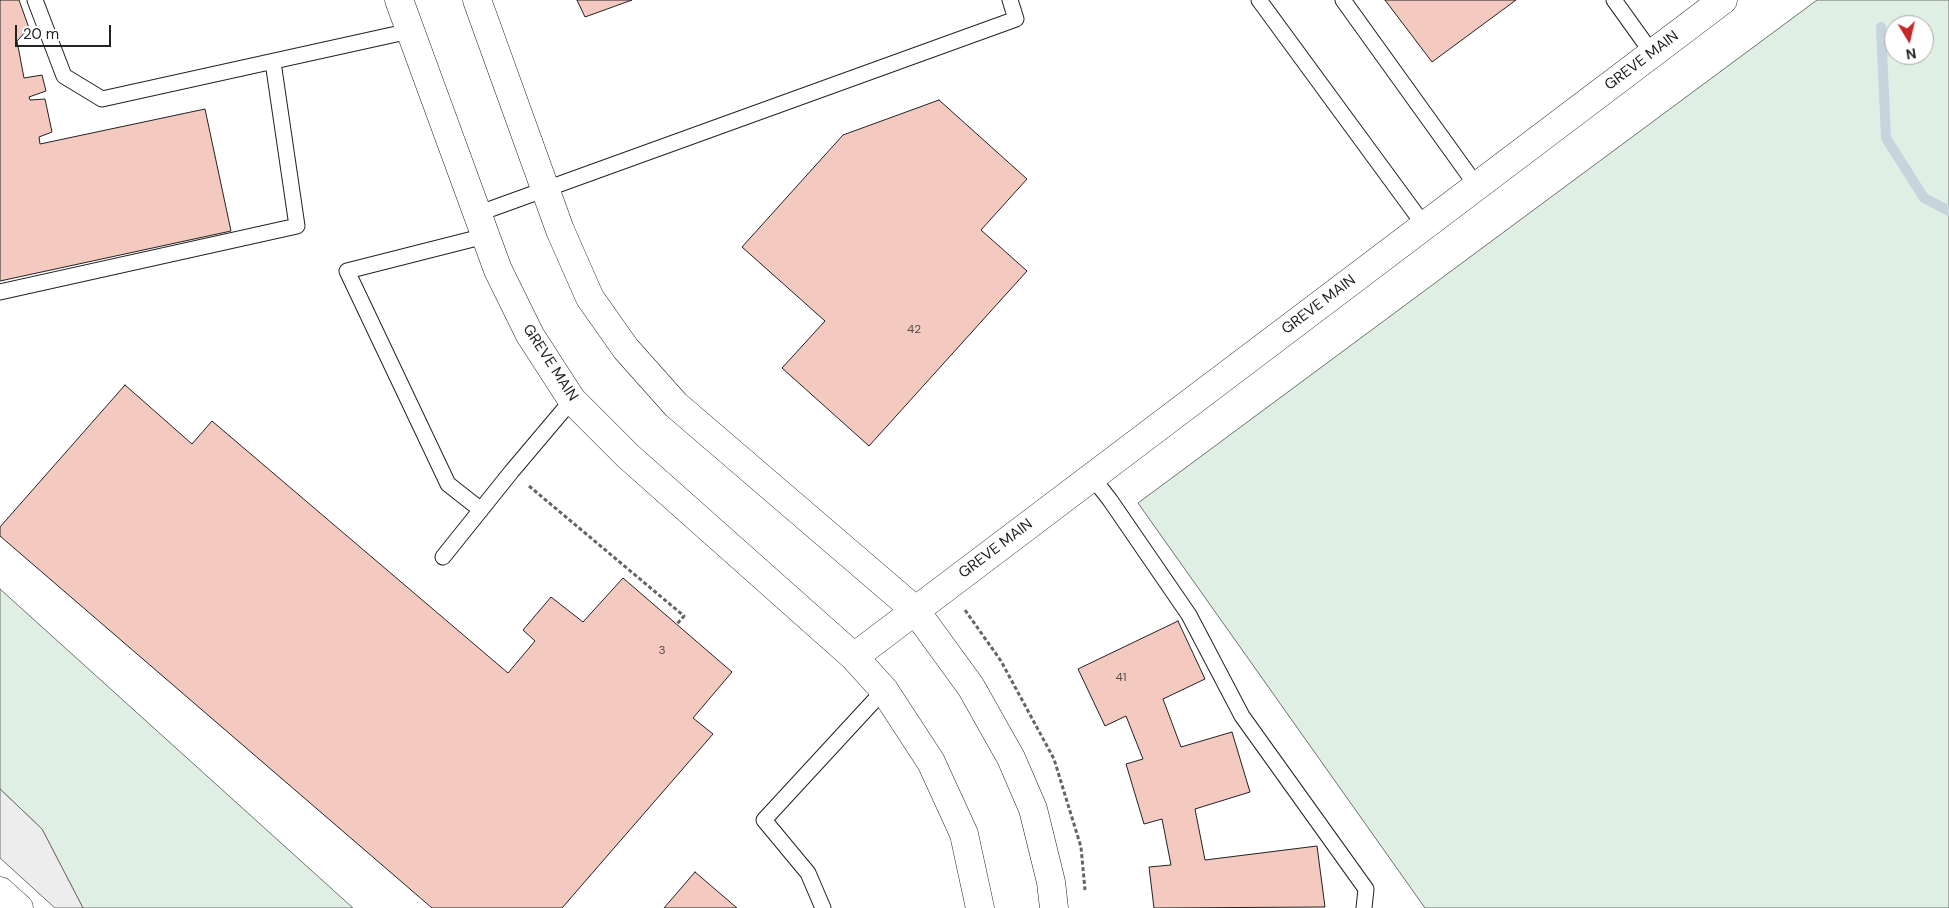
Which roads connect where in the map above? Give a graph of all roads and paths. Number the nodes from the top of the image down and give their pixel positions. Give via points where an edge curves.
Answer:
1 (35, 0) edge
2 (399, 0) edge
3 (477, 0) edge
4 (1010, 0) edge
5 (1259, 0) edge
6 (1343, 0) edge
7 (1614, 0) edge
8 (1723, 0) edge
9 (410, 31) junction
10 (1652, 53) junction
11 (273, 62) junction
12 (1476, 185) junction
13 (545, 189) junction
14 (481, 225) junction
15 (1424, 225) junction
16 (0, 292) edge
17 (572, 400) junction
18 (512, 471) junction
19 (1092, 478) junction
20 (481, 510) junction
21 (443, 557) dead end
22 (915, 610) junction
23 (677, 624) dead end
24 (854, 657) junction
25 (884, 690) junction
26 (0, 892) edge
27 (19, 908) edge
28 (823, 908) edge
29 (980, 908) edge
30 (1054, 908) edge
31 (1364, 908) edge

1 - 11 lane via 64,76 102,99
2 - 9 street, GREVE MAIN
3 - 13 street
4 - 13 lane via 1016,19
5 - 15 lane
6 - 12 lane
7 - 10 lane
8 - 10 street, GREVE MAIN
9 - 11 lane
9 - 14 street, GREVE MAIN
10 - 12 street, GREVE MAIN
11 - 16 lane via 297,226
12 - 15 street, GREVE MAIN
13 - 14 lane
13 - 22 street via 590,298 626,349 676,405
14 - 17 street, GREVE MAIN via 498,270 530,336
14 - 20 lane via 348,271 448,484
15 - 19 street, GREVE MAIN
17 - 18 lane
17 - 24 street, GREVE MAIN via 628,456
18 - 20 lane
18 - 23 path via 684,616
19 - 22 street, GREVE MAIN
19 - 31 lane via 1189,615 1242,716 1366,889
20 - 21 lane
22 - 24 street, GREVE MAIN
22 - 30 street via 972,687 1011,758 1033,810 1051,882
24 - 25 street, GREVE MAIN
25 - 28 lane via 764,820 808,873
25 - 29 street, GREVE MAIN via 931,762 964,834
26 - 27 street

